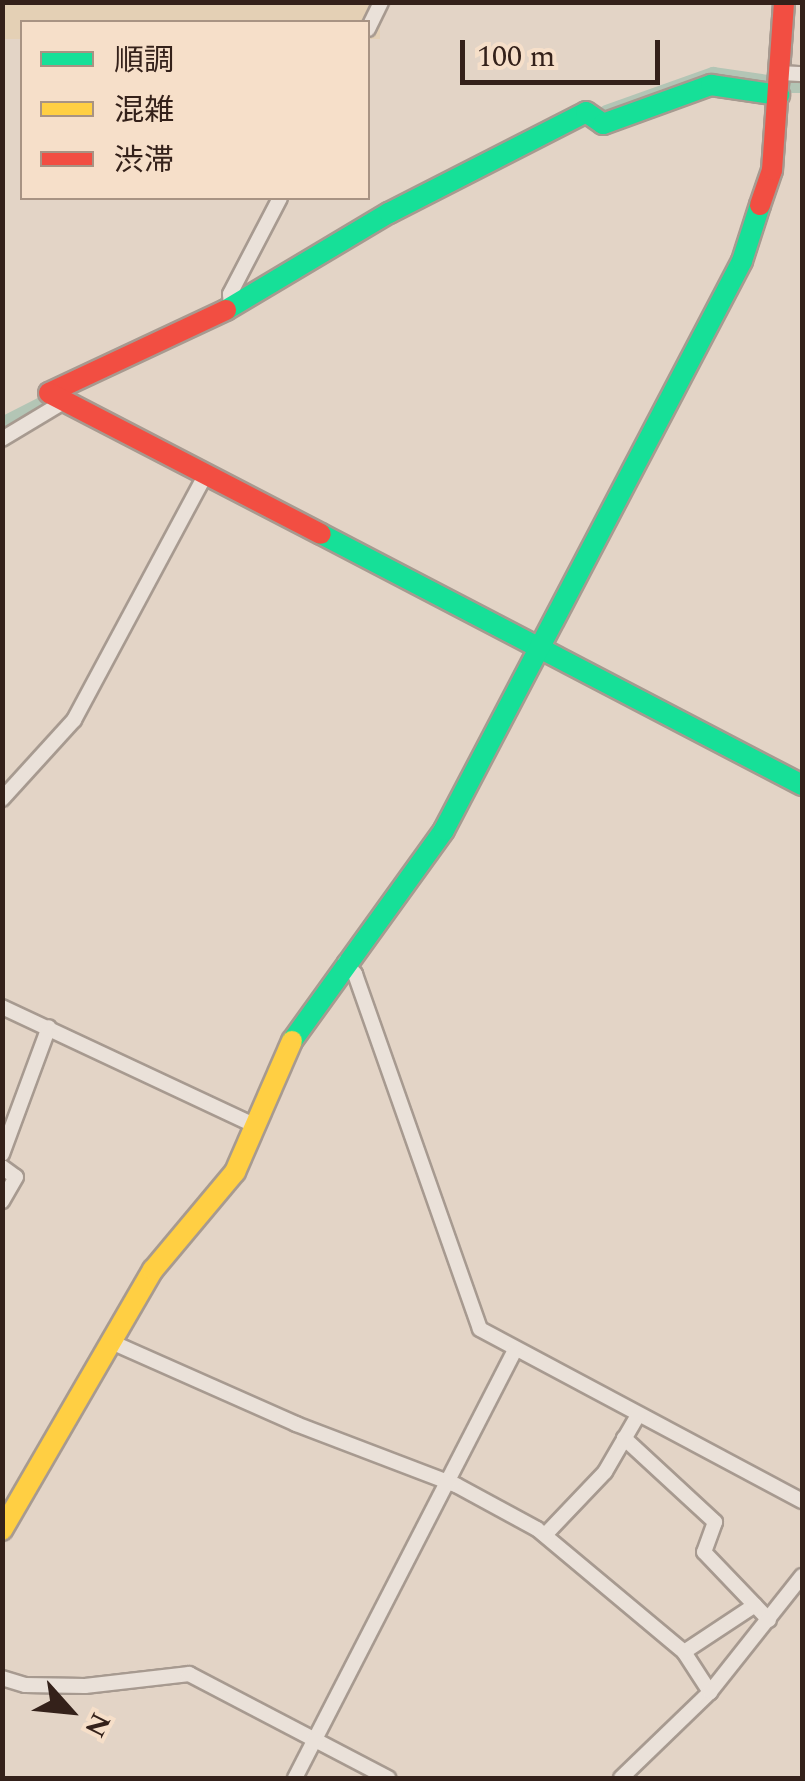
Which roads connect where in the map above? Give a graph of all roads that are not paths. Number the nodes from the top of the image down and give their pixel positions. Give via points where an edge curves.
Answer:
1 (381, 2) edge
2 (784, 2) edge
3 (370, 25) edge
4 (802, 74) edge
5 (780, 84) junction
6 (279, 200) edge
7 (231, 308) junction
8 (60, 399) junction
9 (2, 439) edge
10 (206, 474) junction
11 (541, 648) junction
12 (2, 770) edge
13 (18, 781) junction
14 (802, 785) edge
15 (2, 799) edge
16 (345, 962) junction
17 (2, 1007) edge
18 (49, 1028) junction
19 (252, 1124) junction
20 (2, 1154) edge
21 (2, 1167) edge
22 (2, 1201) edge
23 (109, 1340) junction
24 (515, 1350) junction
25 (638, 1414) junction
26 (624, 1438) junction
27 (448, 1482) junction
28 (802, 1501) edge
29 (2, 1530) edge
30 (545, 1535) junction
31 (802, 1576) edge
32 (755, 1605) junction
33 (769, 1620) junction
34 (684, 1652) junction
35 (2, 1678) edge
36 (710, 1692) junction
37 (314, 1739) junction
38 (295, 1778) edge
39 (388, 1778) edge
40 (620, 1778) edge

1 - 3 street
2 - 5 street
4 - 5 street
5 - 7 street via 711,85 604,124 586,112 389,213
5 - 11 street via 772,170 748,247
6 - 7 street via 230,294
7 - 8 street via 52,389
8 - 9 street
8 - 10 street
10 - 11 street
10 - 13 street via 74,720
11 - 14 street
11 - 16 street via 444,830
12 - 13 street
13 - 15 street
16 - 19 street via 290,1043
16 - 24 street via 355,974 476,1324
17 - 18 street
18 - 19 street
18 - 20 street
19 - 23 street via 214,1204 153,1270
21 - 22 street via 16,1177
23 - 27 street via 296,1424
23 - 29 street
24 - 25 street
24 - 27 street
25 - 26 street
25 - 28 street
26 - 30 street via 605,1472
26 - 32 street via 716,1522 704,1552
27 - 30 street
27 - 37 street
30 - 34 street
31 - 33 street
32 - 33 street
32 - 34 street
33 - 36 street
34 - 36 street
35 - 37 street via 85,1686 189,1674
36 - 40 street
37 - 38 street
37 - 39 street

